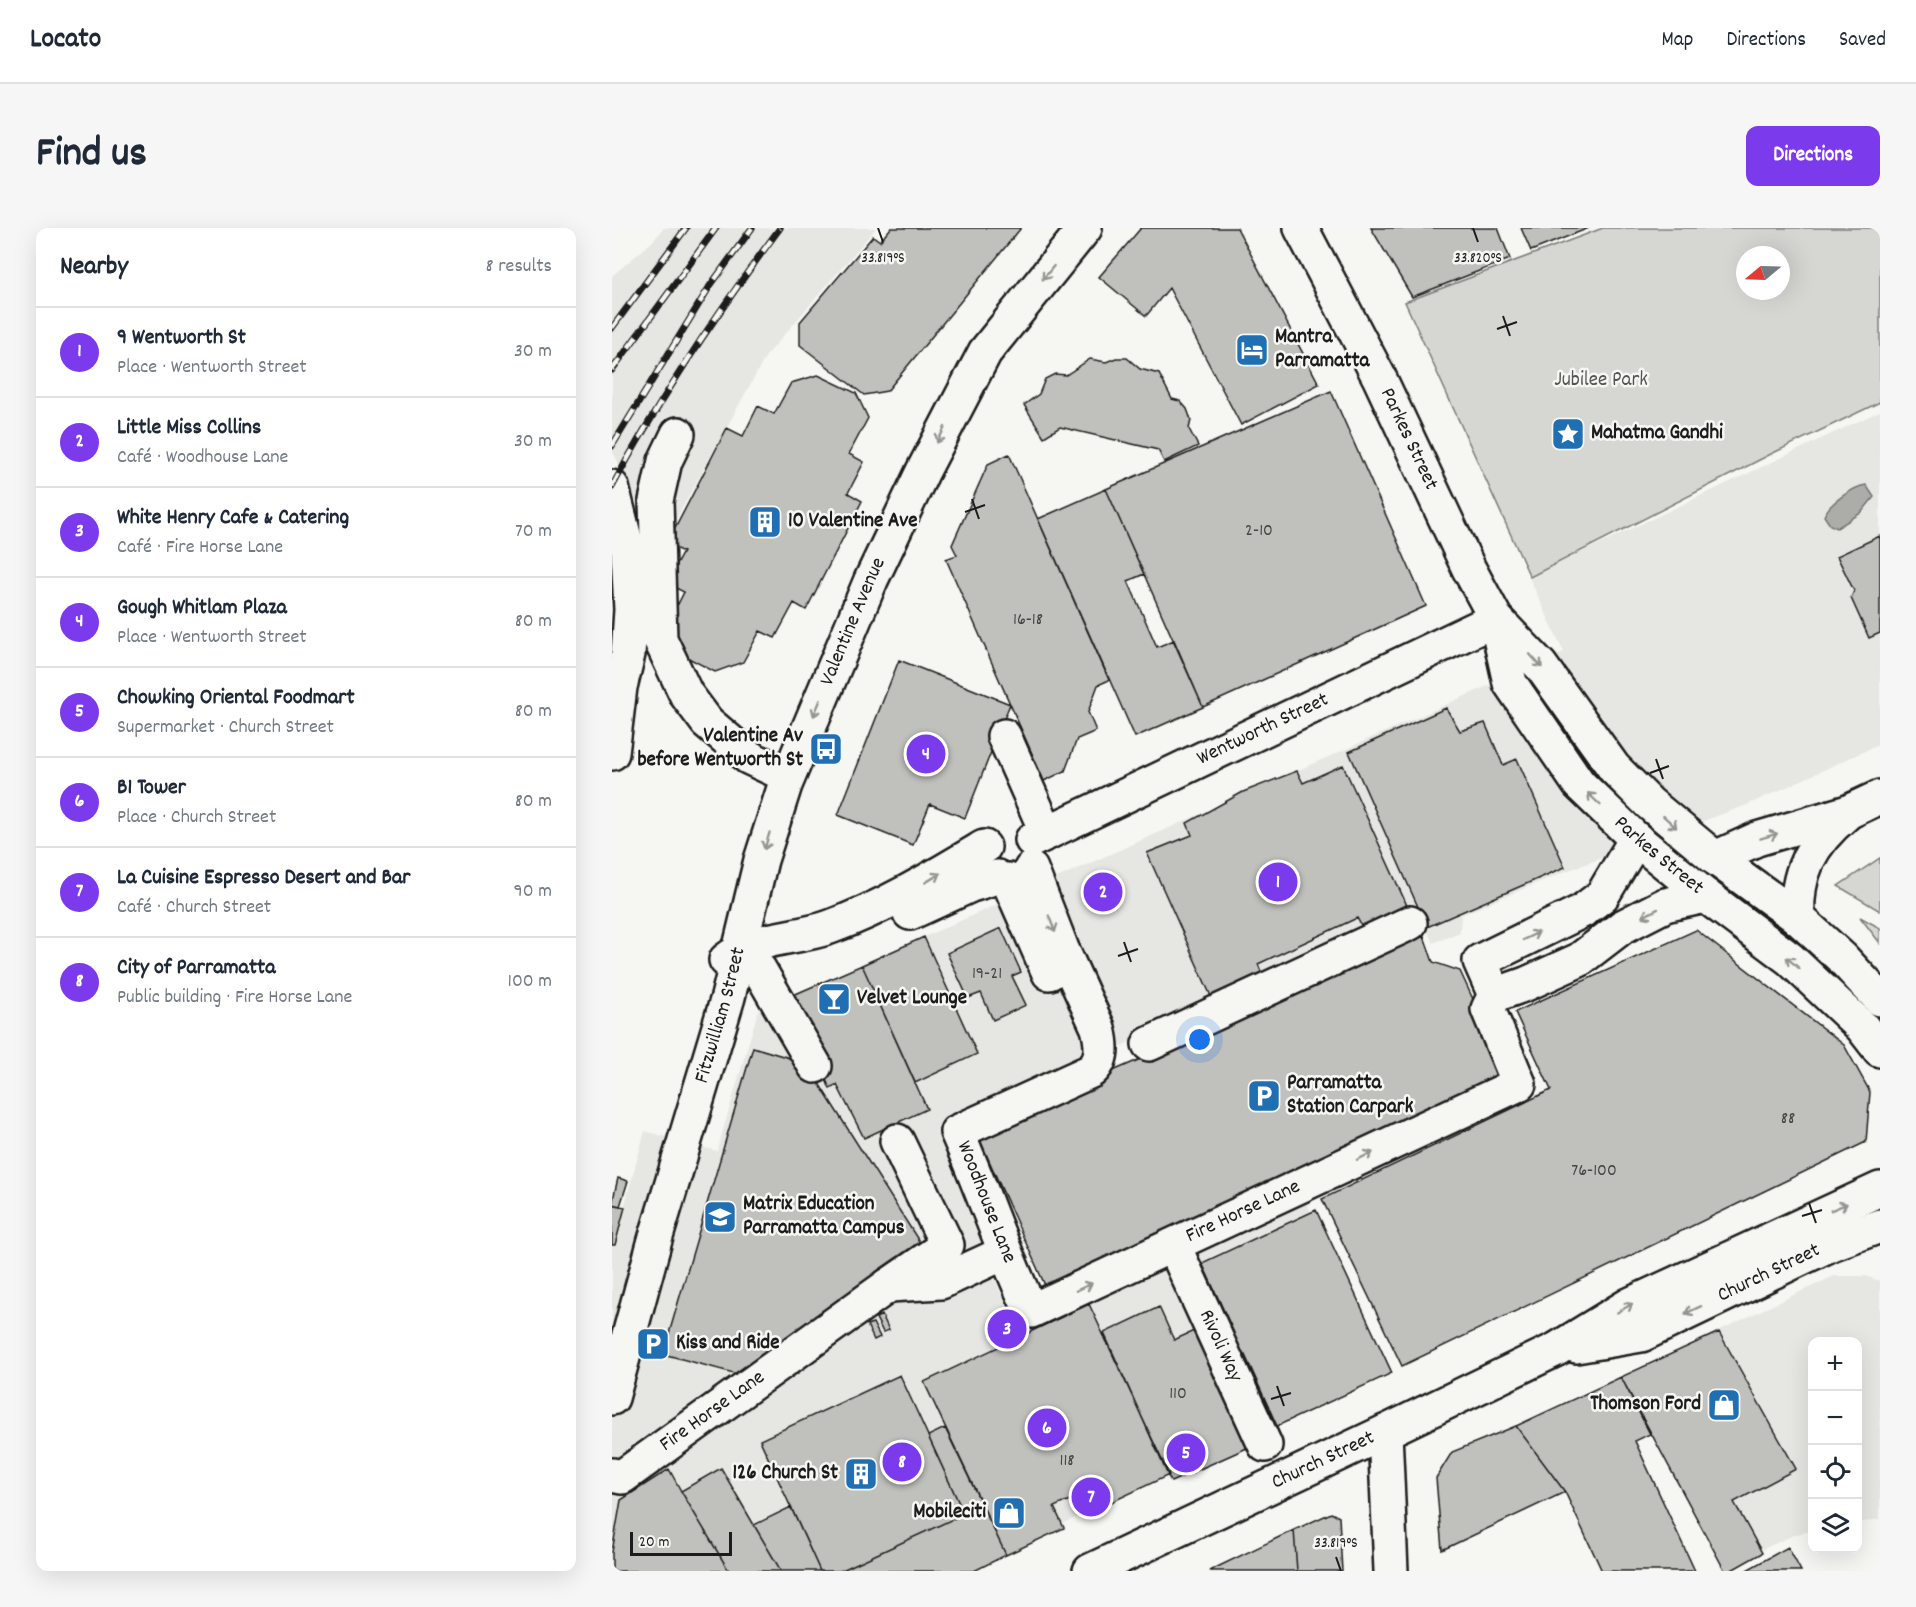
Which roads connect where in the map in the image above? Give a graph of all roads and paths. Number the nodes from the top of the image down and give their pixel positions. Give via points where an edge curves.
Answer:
1 (1085, 228) edge
2 (1301, 228) edge
3 (678, 434) dead end
4 (612, 487) edge
5 (612, 580) edge
6 (1496, 619) junction
7 (612, 640) edge
8 (1004, 736) dead end
9 (612, 753) edge
10 (788, 776) junction
11 (1880, 797) edge
12 (1848, 812) junction
13 (1636, 839) junction
14 (984, 848) junction
15 (1715, 858) junction
16 (1023, 860) junction
17 (754, 887) junction
18 (1706, 896) junction
19 (1798, 918) junction
20 (1410, 923) dead end
21 (782, 938) junction
22 (750, 961) junction
23 (1495, 995) junction
24 (728, 997) joint
25 (1880, 999) edge
26 (1880, 1050) edge
27 (1092, 1059) junction
28 (815, 1066) dead end
29 (897, 1141) dead end
30 (1880, 1189) edge
31 (1880, 1226) edge
32 (1174, 1246) junction
33 (1004, 1253) junction
34 (889, 1285) junction
35 (1031, 1311) joint
36 (612, 1330) edge
37 (1557, 1349) junction
38 (612, 1398) edge
39 (1385, 1432) junction
40 (1265, 1445) dead end
41 (612, 1475) edge
42 (1090, 1571) edge
43 (1391, 1571) edge

1 -> 10 street, Valentine Avenue via 985,351 871,580
2 - 6 street, Parkes Street via 1379,377
3 - 10 street via 665,461 656,501 660,639 686,694 707,722 748,757
4 - 9 street via 628,551 631,610
5 - 7 street
13 -> 6 street, Parkes Street via 1579,784 1510,683
6 -> 15 street, Parkes Street via 1541,666 1614,768 1682,833
6 - 16 street, Wentworth Street
8 - 16 street
10 -> 17 street, Valentine Avenue
11 - 12 street
15 -> 12 street via 1757,839
12 - 19 street via 1809,853 1798,886
13 - 18 street, Parkes Street
23 -> 13 street via 1480,961 1582,911 1602,896
14 - 16 street via 985,863
14 - 16 street, Wentworth Street via 992,834 1006,828 1021,830
21 -> 14 street, Wentworth Street via 818,931 855,916 911,891
15 - 19 street, Parkes Street
16 - 22 street, Wentworth Street via 819,953
16 - 27 street via 1098,1028 1101,1040
17 - 21 street via 767,930
17 - 22 street, Valentine Avenue
18 -> 23 street via 1665,905 1622,927 1579,960
26 -> 18 street, Parkes Street via 1862,1027 1790,959
19 - 25 street, Parkes Street
20 - 27 street, Woodhouse Lane via 1158,1046 1119,1057
21 - 22 street, Wentworth Street
22 - 24 street, Wentworth Street via 746,976
22 - 28 street
22 - 36 street, Fitzwilliam Street via 728,958 719,968
32 -> 23 street, Fire Horse Lane via 1519,1084 1488,1009
24 - 38 street, Fitzwilliam Street
27 - 33 street, Woodhouse Lane via 1030,1105 957,1132 988,1203
29 - 34 street, Fire Horse Lane via 947,1245
37 -> 30 street, Church Street via 1629,1305
31 -> 37 street, Church Street via 1831,1244 1641,1335
35 -> 32 street, Fire Horse Lane
32 - 40 street, Rivoli Way
33 - 34 street via 941,1282
33 - 35 street, Woodhouse Lane
34 - 41 street, Fire Horse Lane via 622,1477
37 - 39 street, Church Street
39 - 42 street, Church Street
39 - 43 street

